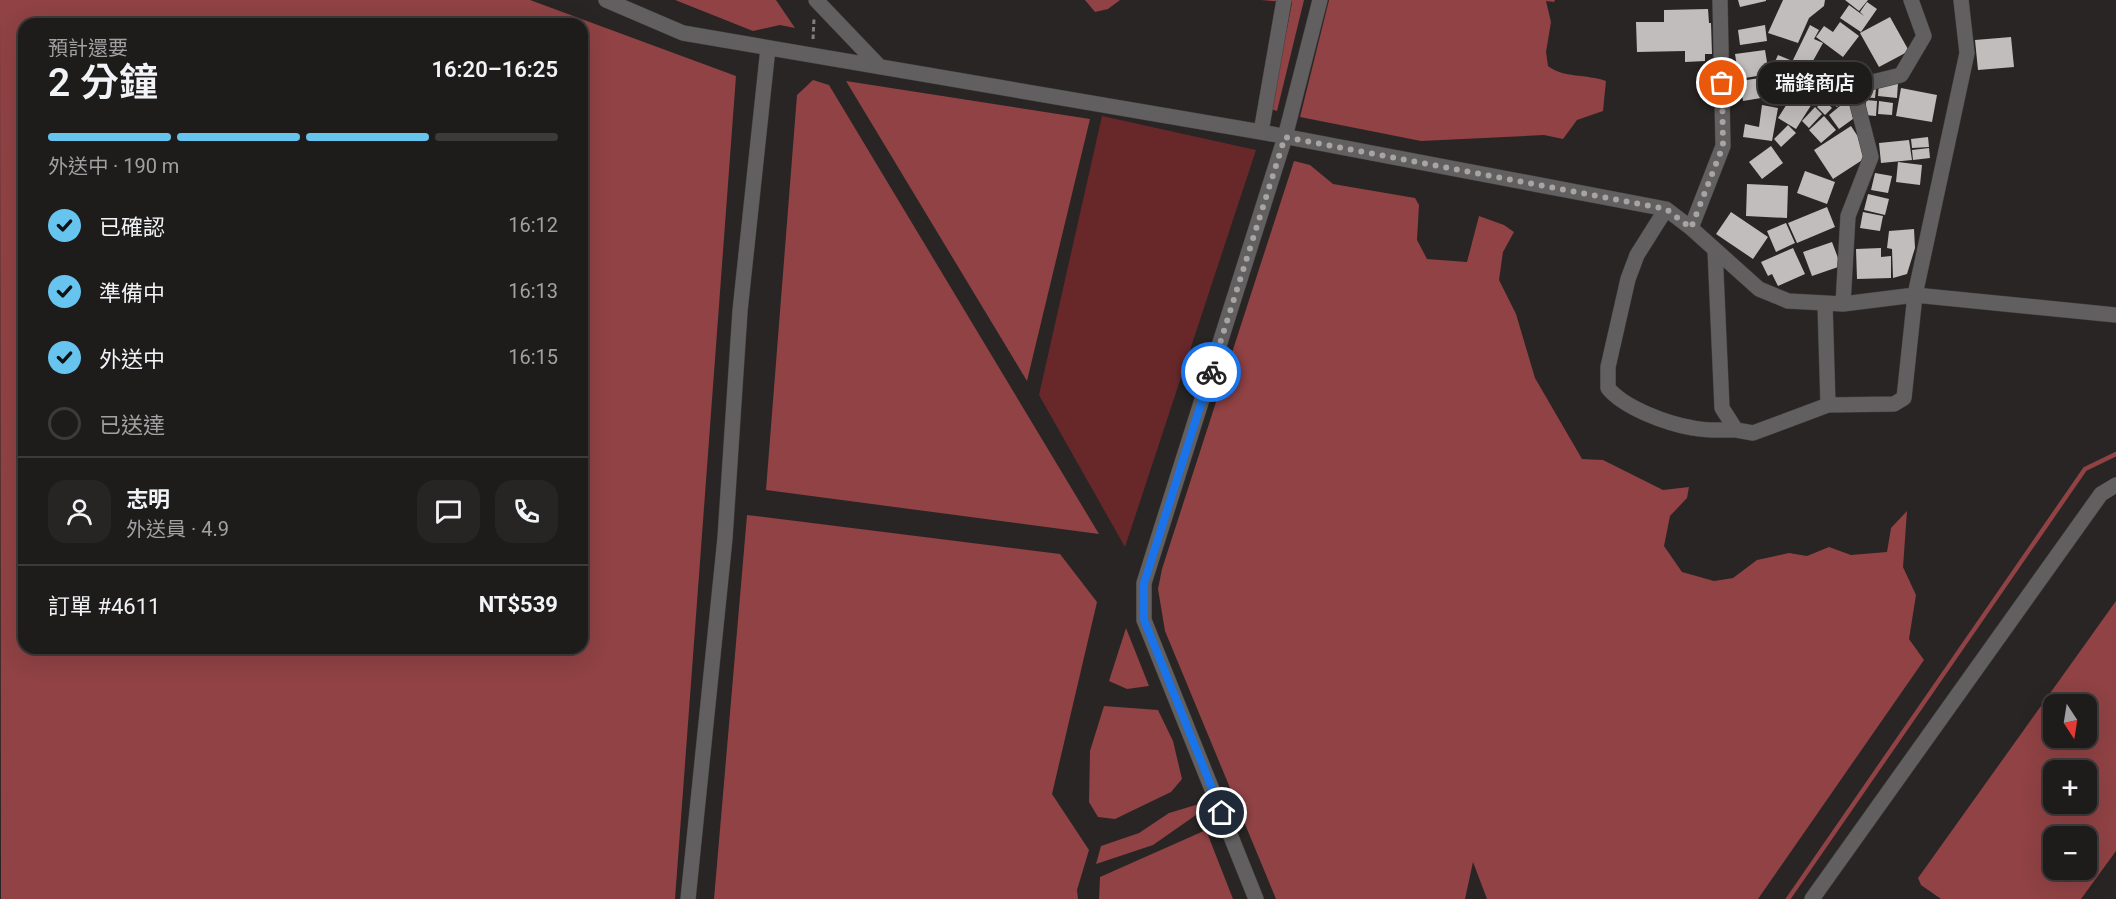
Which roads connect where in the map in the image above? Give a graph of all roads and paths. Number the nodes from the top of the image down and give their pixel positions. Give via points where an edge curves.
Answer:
1 (606, 0) edge
2 (1320, 0) edge
3 (1720, 0) edge
4 (1911, 0) edge
5 (1961, 0) edge
6 (1284, 1) edge
7 (815, 6) edge
8 (768, 48) junction
9 (813, 56) junction
10 (880, 67) junction
11 (1261, 132) junction
12 (1285, 137) junction
13 (1666, 209) junction
14 (1691, 228) junction
15 (1715, 250) junction
16 (1915, 295) junction
17 (1825, 303) junction
18 (1843, 304) junction
19 (2116, 315) edge
20 (1828, 405) junction
21 (1736, 430) junction
22 (2116, 485) edge
23 (688, 899) edge
24 (1256, 899) edge
25 (1812, 899) edge

1 - 8 street via 683,33
2 - 12 street
3 - 14 street via 1723,146
4 - 18 street via 1924,36 1901,75 1860,85 1856,99 1871,157 1848,216
5 - 16 street via 1967,53
6 - 11 street
7 - 9 path
7 - 10 street
8 - 9 street
8 - 23 street via 740,311 725,538
9 - 10 street
10 - 11 street
11 - 12 street
12 - 13 street
12 - 24 street via 1144,583 1144,620
13 - 14 street
13 - 21 street via 1637,255 1628,279 1608,367 1608,388 1624,402 1677,425
14 - 15 street
15 - 17 street via 1759,289 1788,301
15 - 21 street via 1722,408
16 - 18 street
16 - 19 street
16 - 20 street via 1904,398 1894,404
17 - 18 street
17 - 20 street
20 - 21 street via 1753,433
22 - 25 street via 2101,494

